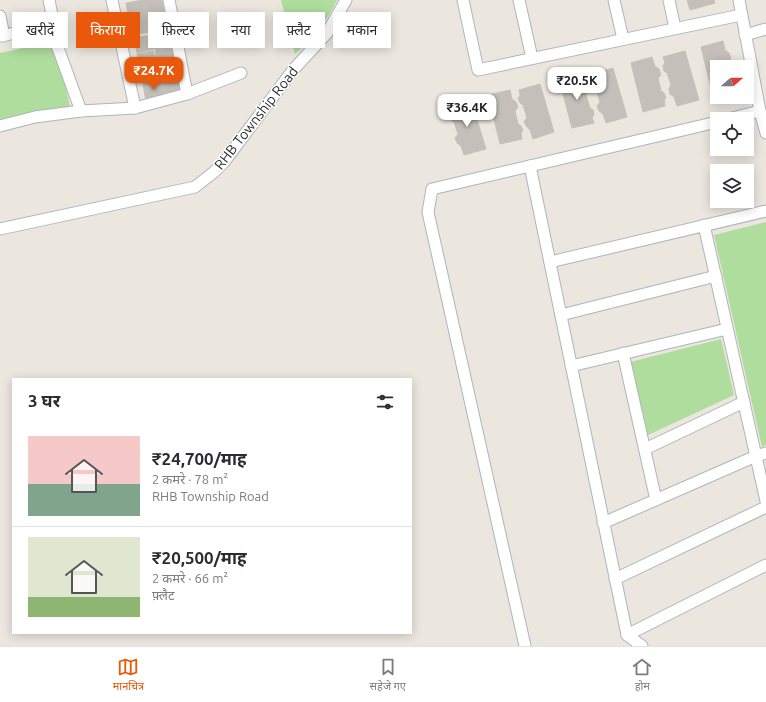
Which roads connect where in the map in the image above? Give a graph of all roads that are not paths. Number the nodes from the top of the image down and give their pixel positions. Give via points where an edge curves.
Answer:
1 (49, 0) edge
2 (112, 0) edge
3 (169, 0) edge
4 (346, 0) edge
5 (463, 0) edge
6 (519, 0) edge
7 (614, 0) edge
8 (669, 0) edge
9 (739, 0) edge
10 (51, 12) edge
11 (741, 15) junction
12 (0, 16) edge
13 (675, 28) junction
14 (766, 29) edge
15 (12, 34) edge
16 (745, 35) junction
17 (2, 36) edge
18 (623, 39) junction
19 (58, 48) edge
20 (532, 58) junction
21 (241, 73) dead end
22 (187, 94) junction
23 (135, 108) junction
24 (81, 111) junction
25 (760, 111) junction
26 (754, 112) edge
27 (710, 124) edge
28 (0, 126) edge
29 (766, 134) edge
30 (530, 166) junction
31 (766, 211) edge
32 (704, 225) junction
33 (0, 229) edge
34 (550, 262) junction
35 (716, 276) junction
36 (561, 315) junction
37 (727, 329) junction
38 (623, 353) junction
39 (571, 366) junction
40 (744, 402) junction
41 (645, 449) junction
42 (761, 455) edge
43 (656, 500) junction
44 (766, 501) edge
45 (766, 507) edge
46 (604, 522) junction
47 (766, 565) edge
48 (615, 579) junction
49 (627, 635) junction
50 (524, 646) edge
51 (642, 646) edge

1 - 10 street
2 - 23 street
3 - 22 street
4 - 33 street, RHB Township Road via 327,33 293,70 224,162 195,187
5 - 20 street via 478,70
6 - 20 street
7 - 18 street
8 - 13 street
9 - 11 street
11 - 13 street
11 - 16 street
12 - 17 street
13 - 18 street
14 - 16 street
15 - 17 street
16 - 25 street
18 - 20 street
19 - 24 street
21 - 22 street
22 - 23 street
23 - 24 street
24 - 28 street via 35,117
25 - 26 street
25 - 29 street
27 - 30 street
30 - 34 street
30 - 50 street via 432,189 428,212
31 - 32 street
32 - 34 street
32 - 35 street
34 - 36 street
35 - 36 street
35 - 37 street
36 - 39 street
37 - 38 street
37 - 40 street
38 - 39 street
38 - 41 street
39 - 46 street
40 - 41 street
40 - 42 street
41 - 43 street
42 - 43 street
42 - 44 street
43 - 46 street
45 - 48 street
46 - 48 street
47 - 49 street
48 - 49 street
49 - 51 street

